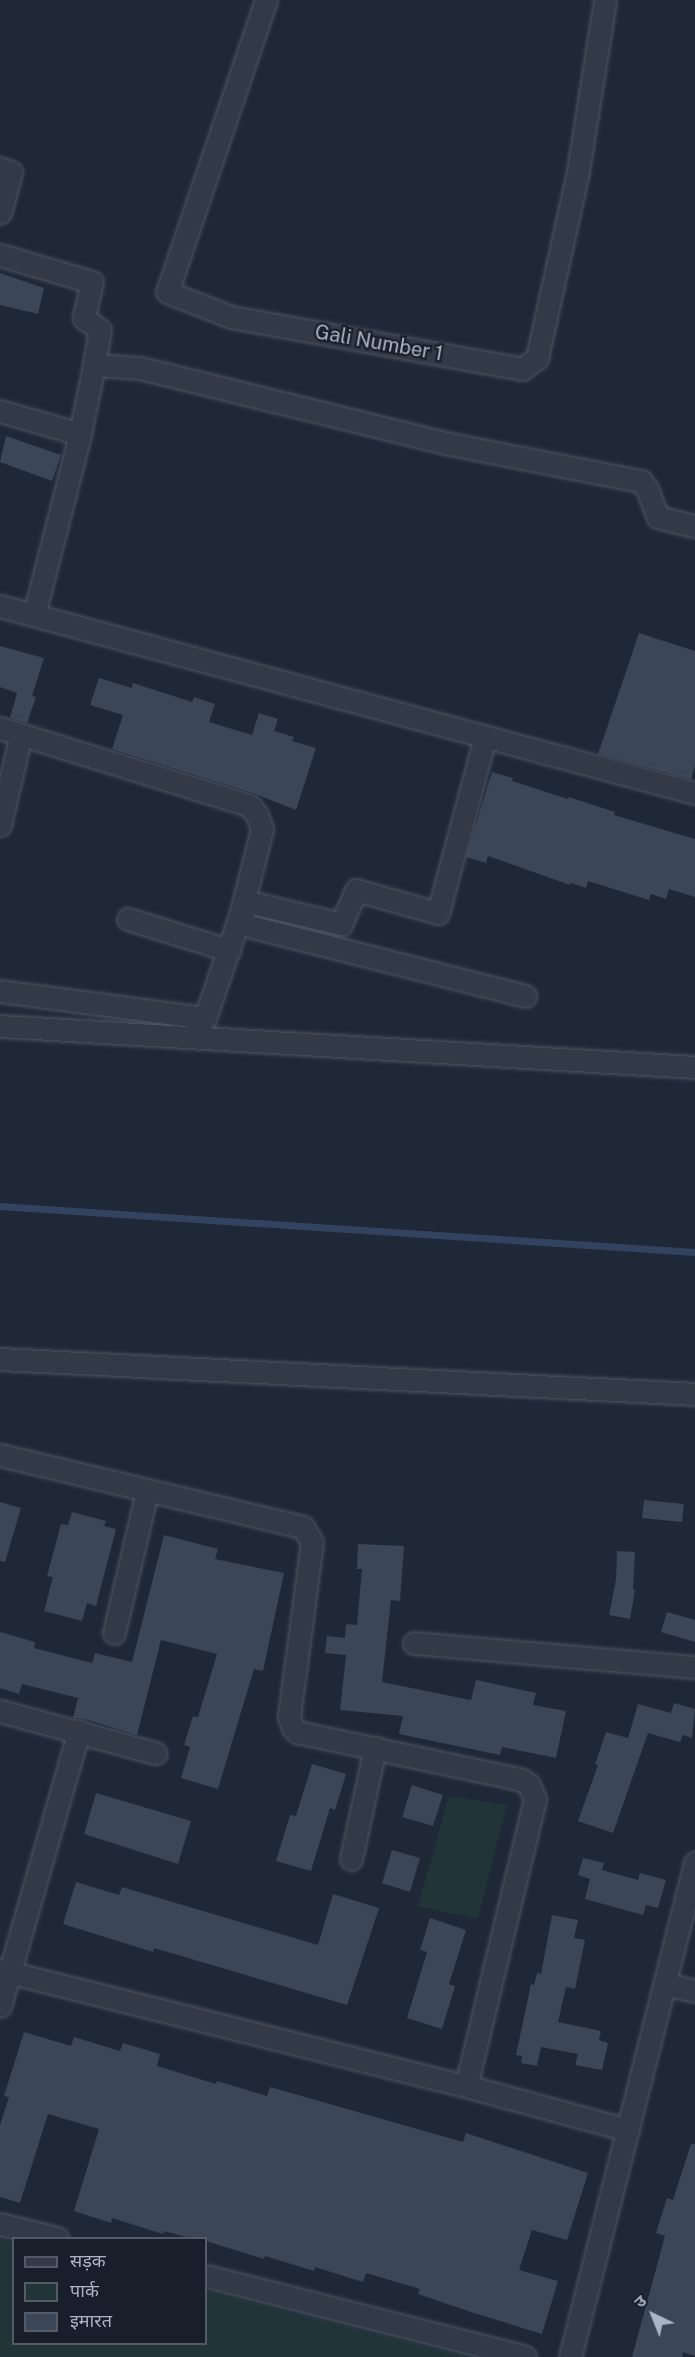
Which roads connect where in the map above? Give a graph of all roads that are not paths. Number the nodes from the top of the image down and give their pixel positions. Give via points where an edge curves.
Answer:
1 (266, 0) edge
2 (605, 0) edge
3 (0, 168) edge
4 (0, 213) edge
5 (0, 255) edge
6 (94, 365) junction
7 (0, 411) edge
8 (80, 434) junction
9 (695, 526) edge
10 (0, 606) edge
11 (34, 615) junction
12 (0, 728) edge
13 (21, 734) junction
14 (485, 736) junction
15 (695, 793) edge
16 (2, 811) edge
17 (242, 908) junction
18 (128, 919) dead end
19 (229, 950) junction
20 (0, 990) edge
21 (525, 996) dead end
22 (0, 1026) edge
23 (695, 1067) edge
24 (0, 1359) edge
25 (695, 1394) edge
26 (0, 1455) edge
27 (147, 1491) junction
28 (114, 1633) dead end
29 (414, 1643) dead end
30 (695, 1666) edge
31 (0, 1711) edge
32 (79, 1730) junction
33 (375, 1748) junction
34 (155, 1753) dead end
35 (351, 1859) dead end
36 (695, 1863) edge
37 (5, 1971) edge
38 (665, 1984) junction
39 (695, 1991) edge
40 (0, 2006) edge
41 (466, 2086) junction
42 (628, 2130) junction
43 (0, 2224) edge
44 (53, 2237) edge
45 (207, 2276) edge
46 (525, 2357) edge
47 (570, 2357) edge

1 - 2 street, Gali Number 1 via 167,292 231,317 522,369 537,358 578,171
3 - 4 street via 11,172
5 - 6 street via 92,282 84,318 100,330
6 - 8 street
6 - 9 street via 140,368 450,444 641,481 658,517
7 - 8 street
8 - 11 street
10 - 11 street
11 - 14 street
12 - 13 street
13 - 16 street
13 - 17 street via 249,805 262,829
14 - 15 street
14 - 17 street via 438,913 356,890 341,924
17 - 19 street
17 - 21 street via 249,926
18 - 19 street
19 - 20 street via 205,1018
22 - 23 street
24 - 25 street
26 - 27 street
27 - 28 street
27 - 33 street via 303,1527 312,1542 290,1724 297,1732
29 - 30 street
31 - 32 street
32 - 34 street
32 - 37 street
33 - 35 street
33 - 41 street via 522,1780 535,1799
36 - 38 street
37 - 40 street
37 - 41 street
38 - 39 street
38 - 42 street
41 - 42 street
42 - 47 street
43 - 44 street
45 - 46 street

